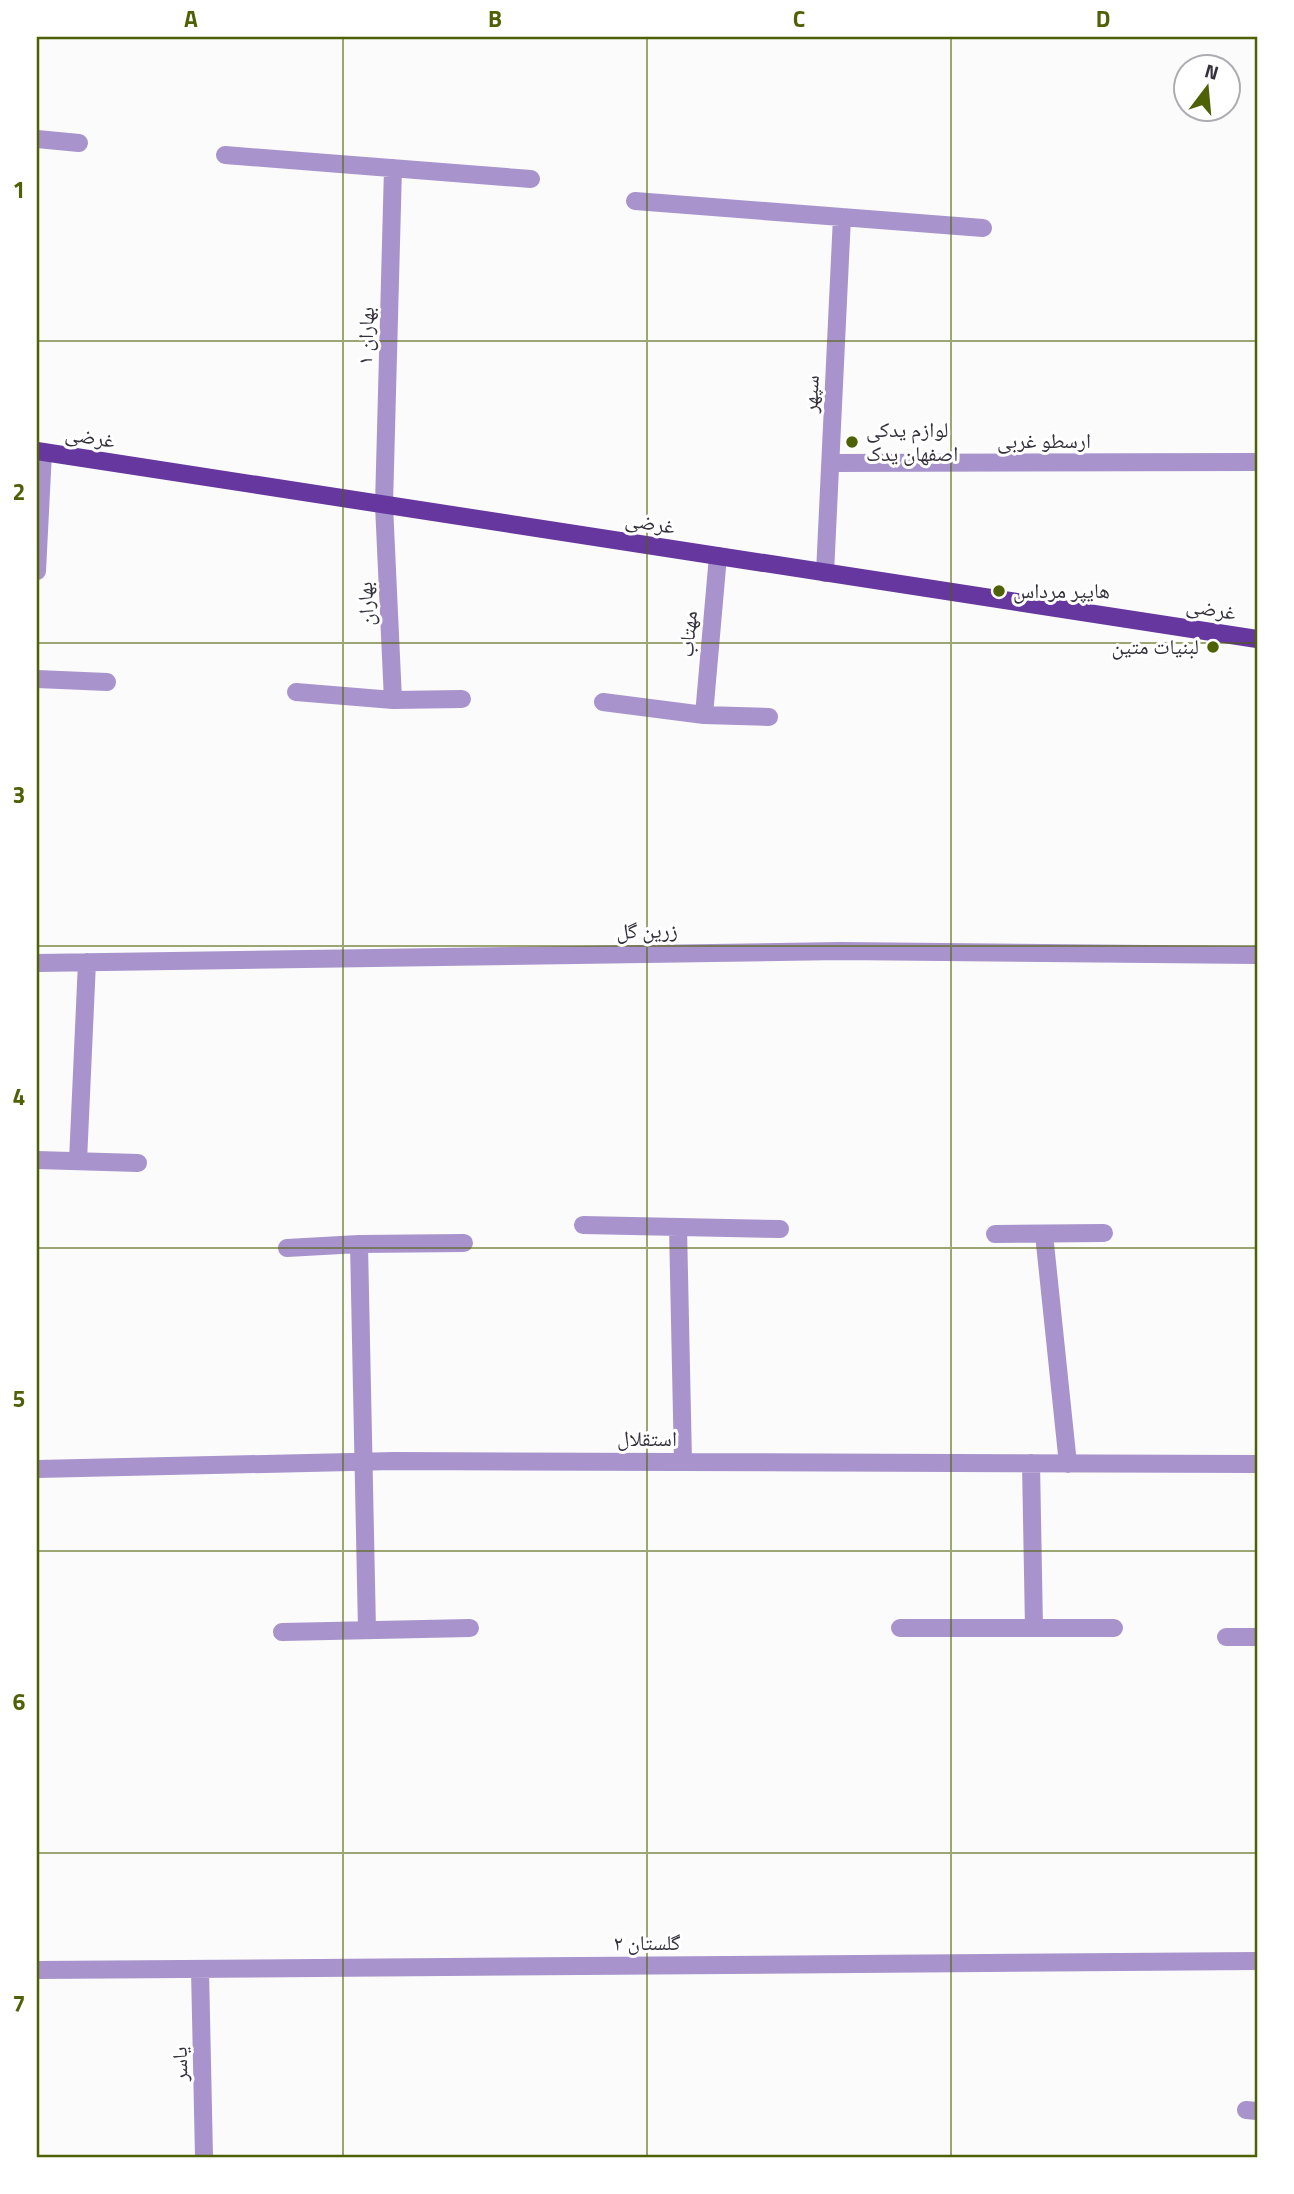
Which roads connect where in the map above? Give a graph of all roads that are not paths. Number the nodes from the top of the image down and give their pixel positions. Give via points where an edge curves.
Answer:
1 (37, 139) edge
2 (79, 143) dead end
3 (225, 155) dead end
4 (393, 168) junction
5 (531, 178) dead end
6 (635, 201) dead end
7 (842, 216) junction
8 (983, 228) dead end
9 (40, 452) edge
10 (1257, 462) edge
11 (831, 463) junction
12 (384, 505) junction
13 (718, 556) junction
14 (37, 571) edge
15 (825, 573) junction
16 (1257, 639) edge
17 (37, 679) edge
18 (107, 682) dead end
19 (296, 692) dead end
20 (462, 699) dead end
21 (393, 700) junction
22 (603, 702) dead end
23 (704, 715) junction
24 (769, 717) dead end
25 (1257, 955) edge
26 (87, 962) junction
27 (37, 963) edge
28 (37, 1160) edge
29 (78, 1161) junction
30 (138, 1163) dead end
31 (583, 1225) dead end
32 (678, 1227) junction
33 (780, 1228) dead end
34 (1104, 1233) dead end
35 (995, 1234) dead end
36 (1044, 1234) junction
37 (464, 1243) dead end
38 (359, 1244) junction
39 (287, 1248) dead end
40 (363, 1461) junction
41 (683, 1462) junction
42 (1031, 1464) junction
43 (1068, 1464) junction
44 (1257, 1464) edge
45 (37, 1469) edge
46 (470, 1628) dead end
47 (901, 1628) dead end
48 (1034, 1628) junction
49 (1114, 1628) dead end
50 (367, 1630) junction
51 (282, 1632) dead end
52 (1226, 1637) dead end
53 (1257, 1637) edge
54 (1257, 1961) edge
55 (200, 1969) junction
56 (37, 1970) edge
57 (204, 2157) edge

1 - 2 street
3 - 4 street
4 - 5 street
4 - 12 street, بهاران ۱
6 - 7 street
7 - 8 street
7 - 11 street, سپهر
9 - 12 main road, غرضی
9 - 14 street
10 - 11 street, ارسطو غربی
11 - 15 street, سپهر
12 - 13 main road, غرضی
12 - 21 street, بهاران
13 - 15 main road, غرضی
13 - 23 street, مهتاب
15 - 16 main road, غرضی
17 - 18 street
19 - 21 street
20 - 21 street
22 - 23 street
23 - 24 street
25 - 26 street, زرین گل via 841,951
26 - 27 street, زرین گل
26 - 29 street
28 - 29 street
29 - 30 street
31 - 32 street
32 - 33 street
32 - 41 street
34 - 36 street
35 - 36 street
36 - 43 street
37 - 38 street
38 - 39 street
38 - 40 street
40 - 41 street, استقلال
40 - 45 street, استقلال
40 - 50 street
41 - 42 street, استقلال
42 - 43 street, استقلال
42 - 48 street
43 - 44 street, استقلال
46 - 50 street
47 - 48 street
48 - 49 street
50 - 51 street
52 - 53 street
54 - 55 street, گلستان ۲
55 - 56 street, گلستان ۲
55 - 57 street, یاسر

